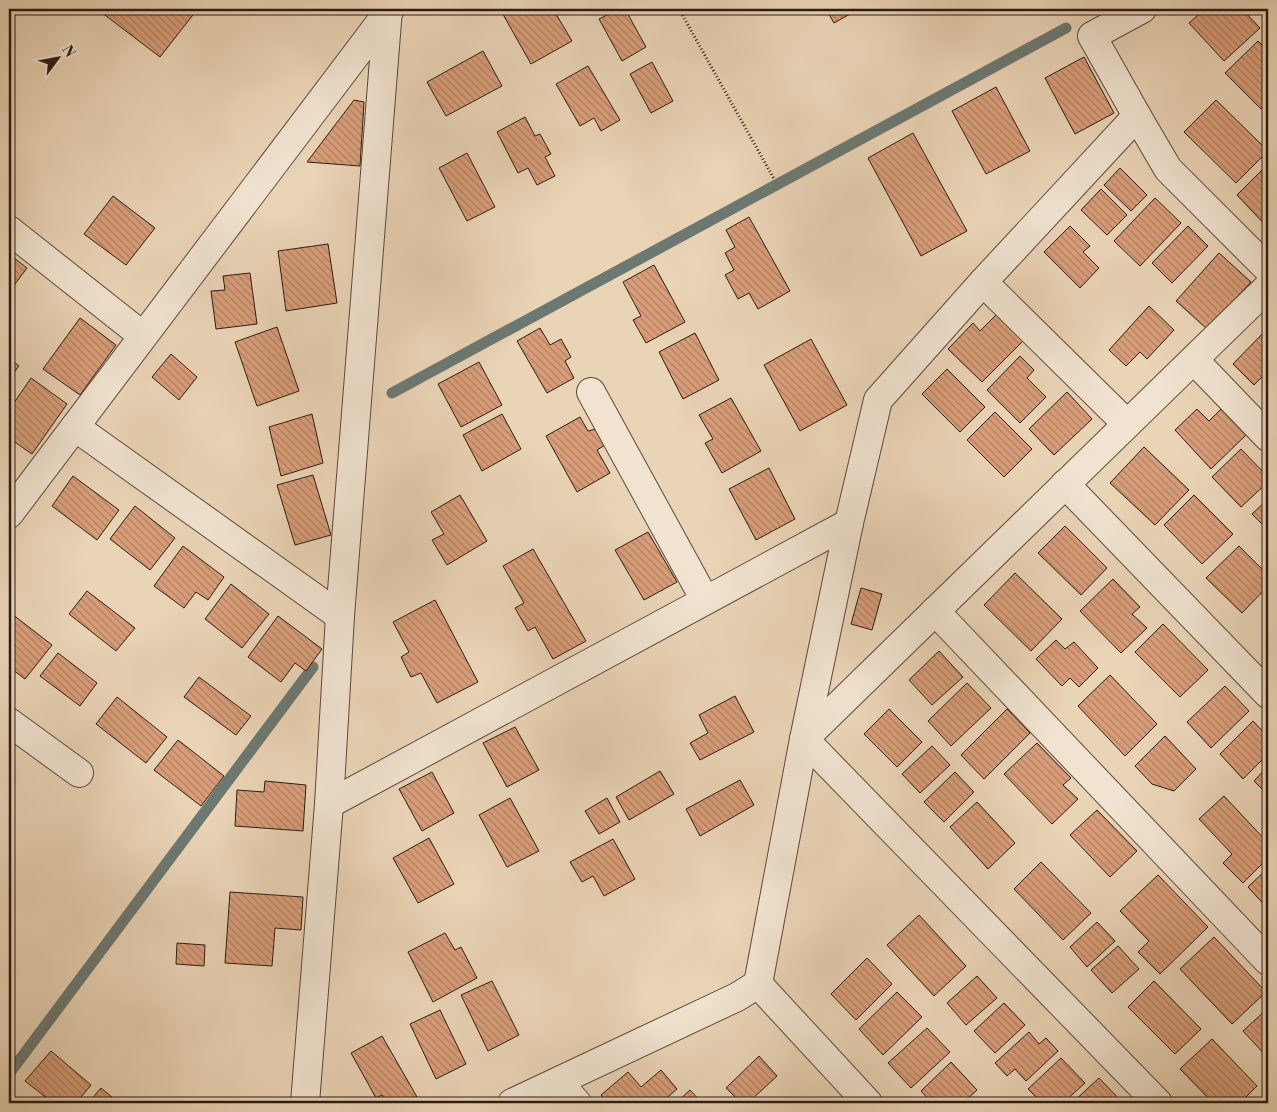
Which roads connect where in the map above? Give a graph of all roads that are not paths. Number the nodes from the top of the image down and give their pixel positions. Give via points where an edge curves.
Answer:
1 (1142, 9) edge
2 (390, 10) edge
3 (1136, 116) junction
4 (9, 230) edge
5 (1268, 269) edge
6 (983, 282) junction
7 (1268, 287) edge
8 (143, 336) junction
9 (1194, 360) junction
10 (591, 392) dead end
11 (1127, 424) junction
12 (75, 427) junction
13 (1268, 437) edge
14 (1066, 484) junction
15 (13, 499) edge
16 (849, 523) junction
17 (705, 600) junction
18 (935, 611) junction
19 (340, 616) junction
20 (1268, 694) edge
21 (9, 722) edge
22 (804, 739) junction
23 (79, 773) dead end
24 (329, 804) junction
25 (1268, 961) edge
26 (758, 984) junction
27 (558, 1082) junction
28 (305, 1103) edge
29 (512, 1103) edge
30 (577, 1103) edge
31 (868, 1103) edge
32 (1158, 1103) edge

1 - 3 street via 1092,36
2 - 8 street
2 - 19 street
3 - 5 street via 1168,169
3 - 6 street
4 - 8 street
6 - 11 street
6 - 16 street via 878,400
7 - 9 street
8 - 12 street
9 - 11 street
9 - 13 street
10 - 17 street
11 - 14 street
12 - 15 street
12 - 19 street
14 - 18 street
14 - 20 street
16 - 17 street
16 - 22 street
17 - 24 street
18 - 22 street
18 - 25 street
19 - 24 street
21 - 23 street
22 - 26 street
22 - 32 street
24 - 28 street
26 - 27 street
26 - 31 street
27 - 29 street
27 - 30 street

